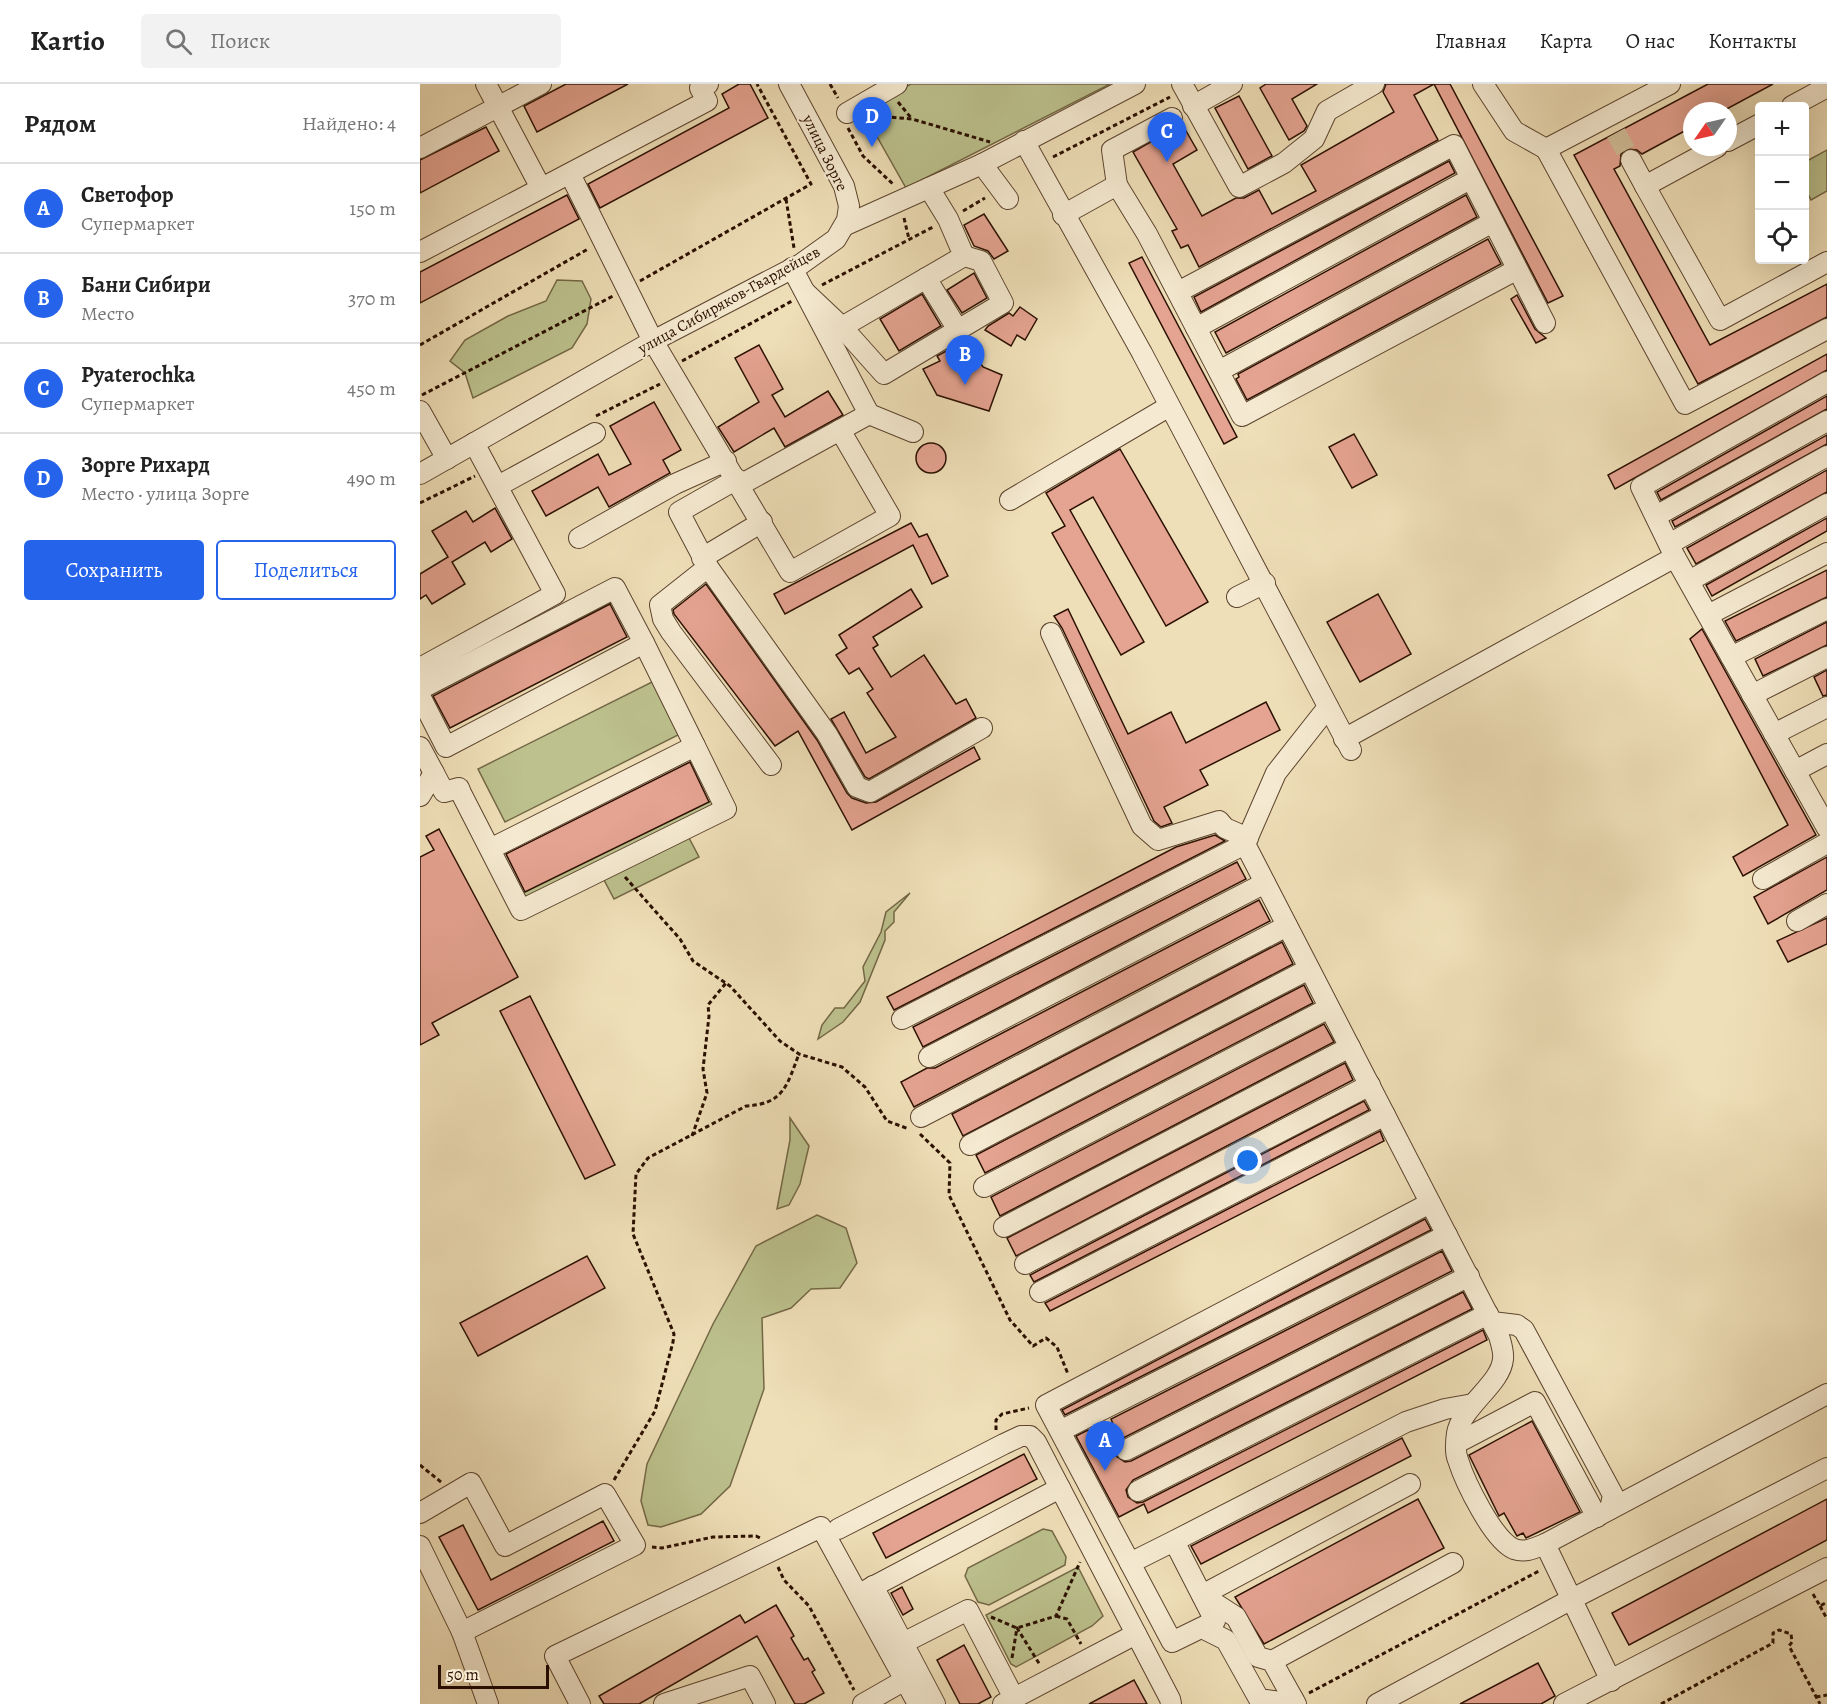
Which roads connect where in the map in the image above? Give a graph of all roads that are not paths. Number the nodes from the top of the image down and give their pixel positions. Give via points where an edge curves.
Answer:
1 (486, 84) edge
2 (541, 84) edge
3 (708, 84) edge
4 (789, 84) edge
5 (1135, 84) edge
6 (1182, 84) edge
7 (1232, 84) edge
8 (1374, 84) edge
9 (1483, 84) edge
10 (1670, 84) edge
11 (893, 86) edge
12 (1827, 87) edge
13 (1799, 102) edge
14 (1193, 106) junction
15 (498, 107) junction
16 (847, 113) road end
17 (1172, 118) dead end
18 (1755, 127) edge
19 (1737, 136) edge
20 (1018, 145) junction
21 (420, 148) edge
22 (1546, 149) junction
23 (1700, 156) edge
24 (1631, 160) tunnel mouth
25 (982, 164) junction
26 (570, 174) junction
27 (1470, 179) junction
28 (1117, 185) junction
29 (1645, 186) junction
30 (541, 188) junction
31 (929, 188) junction
32 (1008, 199) dead end
33 (1063, 215) junction
34 (1491, 223) junction
35 (846, 225) junction
36 (420, 252) edge
37 (964, 256) junction
38 (1827, 262) edge
39 (792, 268) junction
40 (1516, 270) junction
41 (926, 278) junction
42 (1178, 292) junction
43 (806, 293) junction
44 (1545, 323) dead end
45 (842, 327) junction
46 (1196, 328) junction
47 (1827, 329) edge
48 (958, 330) junction
49 (653, 341) junction
50 (1218, 371) junction
51 (1827, 382) edge
52 (1168, 407) junction
53 (420, 411) edge
54 (869, 414) junction
55 (1827, 421) edge
56 (840, 430) junction
57 (913, 432) dead end
58 (595, 433) dead end
59 (474, 443) junction
60 (1827, 456) edge
61 (447, 459) junction
62 (726, 461) junction
63 (420, 474) edge
64 (739, 482) junction
65 (498, 486) junction
66 (1010, 500) dead end
67 (1827, 504) edge
68 (1656, 516) junction
69 (762, 522) junction
70 (579, 538) dead end
71 (1672, 550) junction
72 (1827, 553) edge
73 (705, 562) junction
74 (1689, 581) junction
75 (1264, 583) junction
76 (555, 594) junction
77 (1237, 597) dead end
78 (1827, 609) edge
79 (566, 613) junction
80 (1708, 615) junction
81 (1051, 633) dead end
82 (644, 643) junction
83 (1731, 657) junction
84 (1827, 657) edge
85 (420, 668) edge
86 (420, 689) edge
87 (1752, 695) junction
88 (420, 696) edge
89 (1328, 707) junction
90 (1827, 707) edge
91 (982, 728) dead end
92 (1774, 734) junction
93 (695, 746) junction
94 (446, 747) junction
95 (1827, 754) edge
96 (426, 759) edge
97 (771, 765) dead end
98 (1795, 771) junction
99 (420, 796) edge
100 (1822, 806) edge
101 (1827, 828) edge
102 (1246, 841) junction
103 (1827, 843) edge
104 (490, 849) junction
105 (1763, 879) dead end
106 (1265, 883) junction
107 (1827, 904) edge
108 (1797, 921) dead end
109 (1287, 926) junction
110 (1310, 969) junction
111 (1329, 1008) junction
112 (902, 1019) dead end
113 (1350, 1047) junction
114 (929, 1058) dead end
115 (1370, 1085) junction
116 (1385, 1115) junction
117 (921, 1117) dead end
118 (970, 1145) dead end
119 (984, 1186) dead end
120 (1430, 1203) junction
121 (1004, 1227) dead end
122 (1447, 1235) junction
123 (1025, 1264) dead end
124 (1468, 1276) junction
125 (1040, 1292) dead end
126 (1490, 1318) junction
127 (1827, 1394) edge
128 (1473, 1404) junction
129 (1064, 1429) dead end
130 (1457, 1443) junction
131 (1126, 1450) dead end
132 (1827, 1468) edge
133 (1410, 1484) dead end
134 (1060, 1488) junction
135 (1138, 1491) dead end
136 (1603, 1513) junction
137 (420, 1514) edge
138 (831, 1530) junction
139 (1174, 1542) junction
140 (1545, 1544) junction
141 (420, 1546) edge
142 (1130, 1563) junction
143 (1453, 1563) dead end
144 (1827, 1568) edge
145 (866, 1590) junction
146 (1202, 1595) junction
147 (1570, 1600) junction
148 (1202, 1628) junction
149 (462, 1632) junction
150 (1136, 1634) junction
151 (903, 1643) junction
152 (1272, 1661) junction
153 (905, 1680) junction
154 (1606, 1691) edge
155 (860, 1699) edge
156 (1009, 1701) edge
157 (1294, 1701) edge
158 (488, 1704) edge
159 (580, 1704) edge
160 (664, 1704) edge
161 (765, 1704) edge
162 (918, 1704) edge
163 (935, 1704) edge
164 (1171, 1704) edge
165 (1377, 1704) edge
166 (1564, 1704) edge

1 - 15 street
2 - 15 street
3 - 26 street via 700,87 707,101
4 - 35 street, улица Зорге via 844,186 849,206
5 - 20 street, улица Сибиряков-Гвардейцев
6 - 14 street
7 - 14 street
8 - 14 street via 1327,111 1314,139 1284,163 1239,187
9 - 22 street via 1514,131
10 - 22 street via 1611,125
11 - 16 street
12 - 13 street
15 - 21 street
15 - 30 street
17 - 28 street via 1112,150
18 - 19 street
20 - 25 street, улица Сибиряков-Гвардейцев
20 - 33 street
22 - 47 street via 1685,404
23 - 29 street
24 - 29 street
25 - 31 street, улица Сибиряков-Гвардейцев
25 - 32 street
26 - 30 street
26 - 49 street
27 - 34 street
27 - 42 street via 1454,145
27 - 46 street
28 - 33 street
28 - 42 street
29 - 38 street via 1720,320
30 - 36 street
31 - 35 street, улица Сибиряков-Гвардейцев
31 - 37 street
33 - 52 street via 1142,353
34 - 40 street
34 - 50 street
35 - 39 street, улица Сибиряков-Гвардейцев via 836,239
37 - 41 street
37 - 48 street via 981,261 1003,303
39 - 43 street
39 - 49 street, улица Сибиряков-Гвардейцев
40 - 44 street
40 - 50 street via 1242,416
41 - 45 street
41 - 48 street
42 - 46 street
43 - 45 street
43 - 54 street
45 - 48 street via 885,374
46 - 50 street
49 - 59 street, улица Сибиряков-Гвардейцев
49 - 62 street
51 - 68 street via 1641,488
52 - 66 street
52 - 75 street
53 - 61 street
54 - 56 street
54 - 57 street
55 - 68 street
56 - 64 street
56 - 69 street via 890,516 790,572
58 - 65 street
59 - 61 street, улица Сибиряков-Гвардейцев
59 - 65 street
60 - 71 street
61 - 63 street, улица Сибиряков-Гвардейцев
62 - 64 street
62 - 70 street via 675,484
64 - 69 street
64 - 73 street via 679,512
65 - 76 street
67 - 74 street
68 - 71 street
69 - 73 street
71 - 74 street
71 - 89 street via 1348,744
72 - 80 street
73 - 91 street via 827,734 857,787 870,792
73 - 97 street via 660,605 663,619
74 - 80 street
75 - 77 street
75 - 89 street
76 - 79 street
76 - 85 street
78 - 83 street
79 - 82 street via 615,588
79 - 86 street
80 - 83 street
81 - 102 street via 1142,826 1158,840 1219,821
82 - 93 street
82 - 94 street
83 - 87 street
84 - 87 street
87 - 92 street
88 - 94 street
89 - 102 street via 1276,773
90 - 92 street
92 - 98 street
93 - 104 street
93 - 104 street via 726,809 521,910
94 - 96 street
95 - 98 street
96 - 99 street
96 - 104 street via 444,792 459,788
98 - 100 street
100 - 101 street
102 - 106 street
102 - 112 street
103 - 105 street
106 - 109 street
106 - 114 street
107 - 108 street
109 - 110 street
109 - 117 street
110 - 111 street
110 - 118 street
111 - 113 street
111 - 119 street
113 - 115 street
113 - 121 street
115 - 116 street
115 - 123 street
116 - 120 street
116 - 125 street
120 - 122 street
120 - 142 street via 1046,1405
122 - 124 street
122 - 129 street
124 - 126 street
124 - 131 street
126 - 128 street via 1499,1336 1503,1360
126 - 135 street
126 - 136 street via 1524,1330 1613,1495
127 - 136 street
128 - 130 street via 1457,1431
128 - 139 street via 1406,1422
130 - 136 street via 1535,1402
130 - 140 street via 1456,1458 1500,1538 1513,1548 1527,1551
132 - 147 street
133 - 146 street
134 - 138 street via 1036,1442 1030,1436 1021,1436
134 - 145 street
134 - 150 street
136 - 140 street
137 - 149 street via 471,1483 505,1546 605,1494 635,1545
138 - 145 street
138 - 159 street via 816,1528 555,1656
139 - 142 street
139 - 146 street
140 - 147 street
141 - 149 street
142 - 148 street via 1172,1642
143 - 152 street
144 - 154 street
145 - 151 street
145 - 153 street
146 - 148 street via 1215,1622
146 - 152 street via 1236,1617 1258,1657
147 - 154 street
147 - 165 street
148 - 157 street via 1226,1640 1259,1699
149 - 158 street
150 - 156 street
150 - 164 street
151 - 156 street via 968,1610 1004,1679
151 - 163 street
152 - 157 street
153 - 155 street
153 - 162 street
154 - 166 street
160 - 161 street via 750,1676

